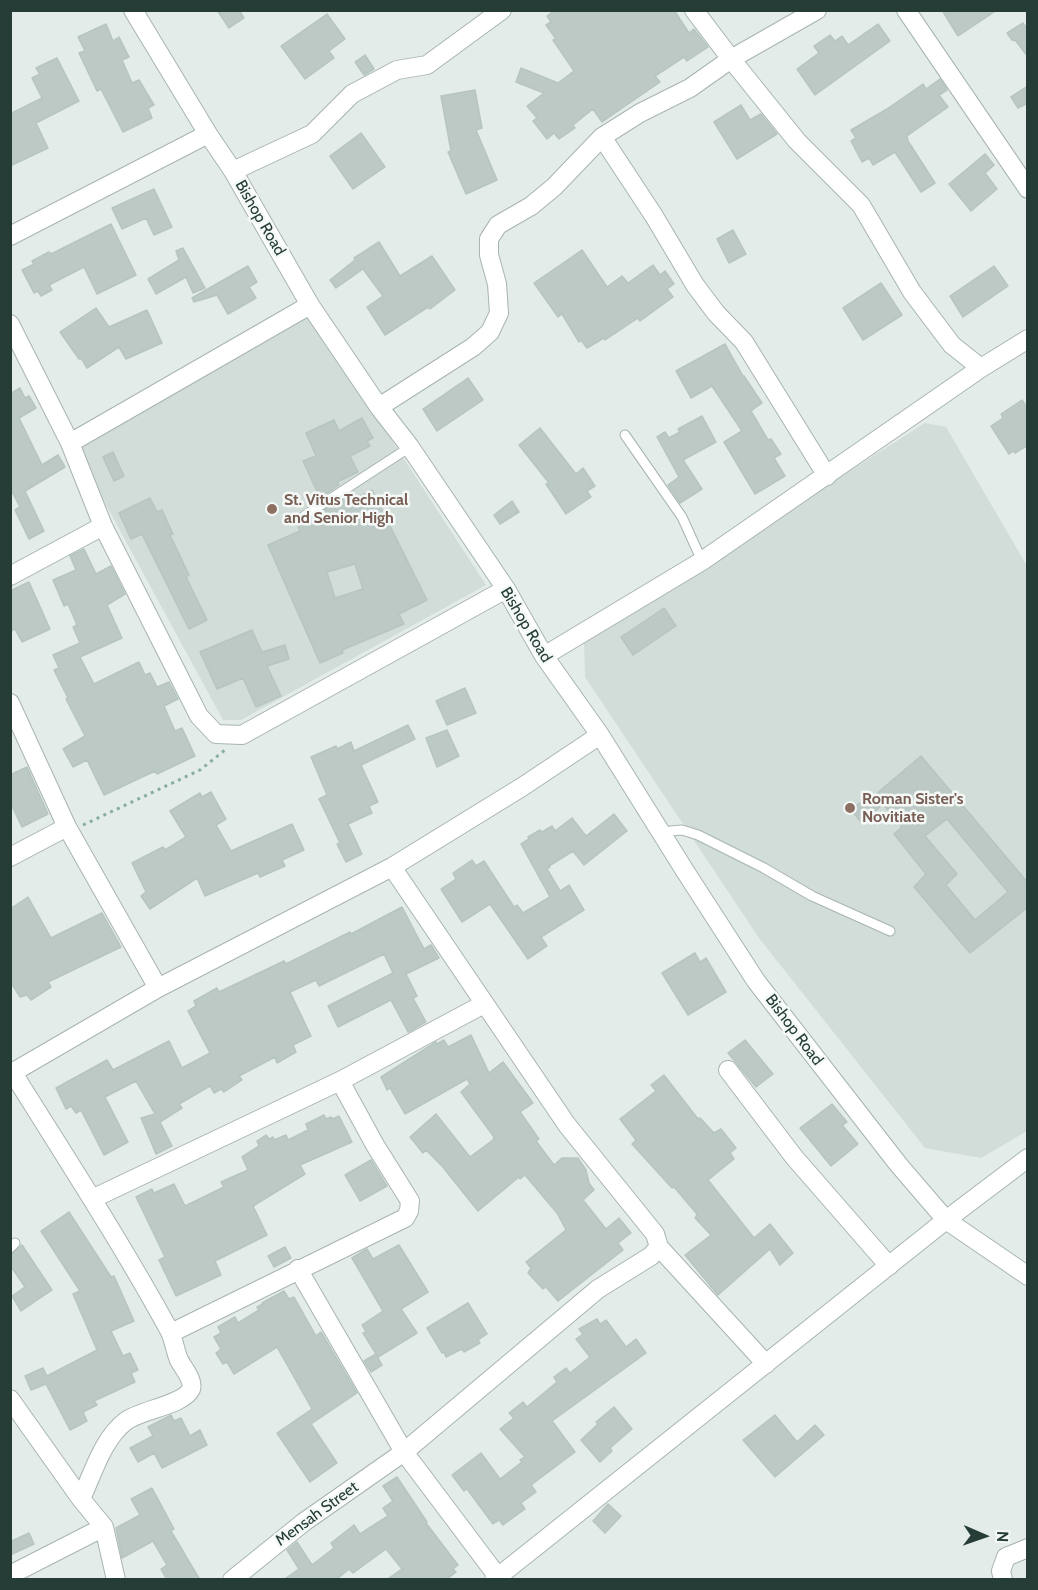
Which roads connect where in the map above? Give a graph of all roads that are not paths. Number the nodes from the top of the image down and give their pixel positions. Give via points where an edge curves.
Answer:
1 (133, 10) edge
2 (502, 10) edge
3 (694, 10) edge
4 (817, 10) edge
5 (906, 10) edge
6 (731, 59) junction
7 (208, 134) junction
8 (602, 137) junction
9 (233, 171) junction
10 (1028, 189) edge
11 (10, 236) edge
12 (310, 305) junction
13 (10, 324) edge
14 (1026, 345) edge
15 (981, 368) junction
16 (379, 407) junction
17 (625, 435) dead end
18 (70, 443) junction
19 (410, 447) junction
20 (827, 476) junction
21 (304, 516) dead end
22 (103, 526) junction
23 (702, 561) junction
24 (10, 576) edge
25 (506, 589) junction
26 (544, 656) junction
27 (10, 703) edge
28 (600, 735) junction
29 (67, 827) junction
30 (662, 835) junction
31 (10, 857) edge
32 (392, 867) junction
33 (890, 931) dead end
34 (158, 988) junction
35 (484, 1004) junction
36 (728, 1070) dead end
37 (12, 1073) edge
38 (340, 1081) junction
39 (1028, 1158) edge
40 (92, 1199) junction
41 (946, 1220) junction
42 (659, 1247) junction
43 (888, 1266) junction
44 (298, 1269) junction
45 (1028, 1276) edge
46 (171, 1333) junction
47 (766, 1364) junction
48 (10, 1400) edge
49 (404, 1452) junction
50 (81, 1499) junction
51 (104, 1527) junction
52 (1028, 1548) edge
53 (10, 1575) edge
54 (496, 1578) edge
55 (116, 1580) edge
56 (232, 1580) edge
57 (1003, 1580) edge

1 - 7 street, Bishop Road
2 - 9 street via 427,65 397,70 352,94 312,134
3 - 6 street
4 - 6 street
5 - 10 street
6 - 8 street via 690,88
6 - 15 street via 797,141 861,205 912,292 951,345
7 - 9 street, Bishop Road
7 - 11 street
8 - 16 street via 554,187 498,225 489,239 499,313 490,332
8 - 20 street via 695,285 744,342
9 - 12 street, Bishop Road
12 - 16 street, Bishop Road
12 - 18 street
13 - 18 street
14 - 15 street
15 - 20 street
16 - 19 street, Bishop Road
17 - 23 lane via 682,517
18 - 22 street
19 - 21 lane
19 - 25 street, Bishop Road
20 - 23 street
22 - 24 street
22 - 25 street via 199,716 216,734 242,735
23 - 26 street
25 - 26 street, Bishop Road
26 - 28 street, Bishop Road
27 - 29 street
28 - 30 street, Bishop Road
28 - 32 street
29 - 31 street
29 - 34 street
30 - 33 lane via 682,831 698,835 812,896
30 - 41 street, Bishop Road via 756,981
32 - 34 street
32 - 35 street
34 - 37 street
35 - 38 street
35 - 42 street via 567,1125 655,1234
36 - 43 street via 794,1157
37 - 40 street
38 - 40 street
38 - 44 street via 410,1201 410,1211 405,1218
39 - 41 street
40 - 46 street
41 - 43 street
41 - 45 street, Bishop Road
42 - 47 street
42 - 49 street, Mensah Street via 598,1289
43 - 47 street
44 - 46 street
44 - 49 street
46 - 50 street via 191,1389 171,1404 128,1419 115,1431
47 - 54 street
48 - 50 street
49 - 54 street
49 - 56 street, Mensah Street via 304,1522
50 - 51 street
51 - 53 street
51 - 55 street
52 - 57 street via 1006,1557 1001,1571

